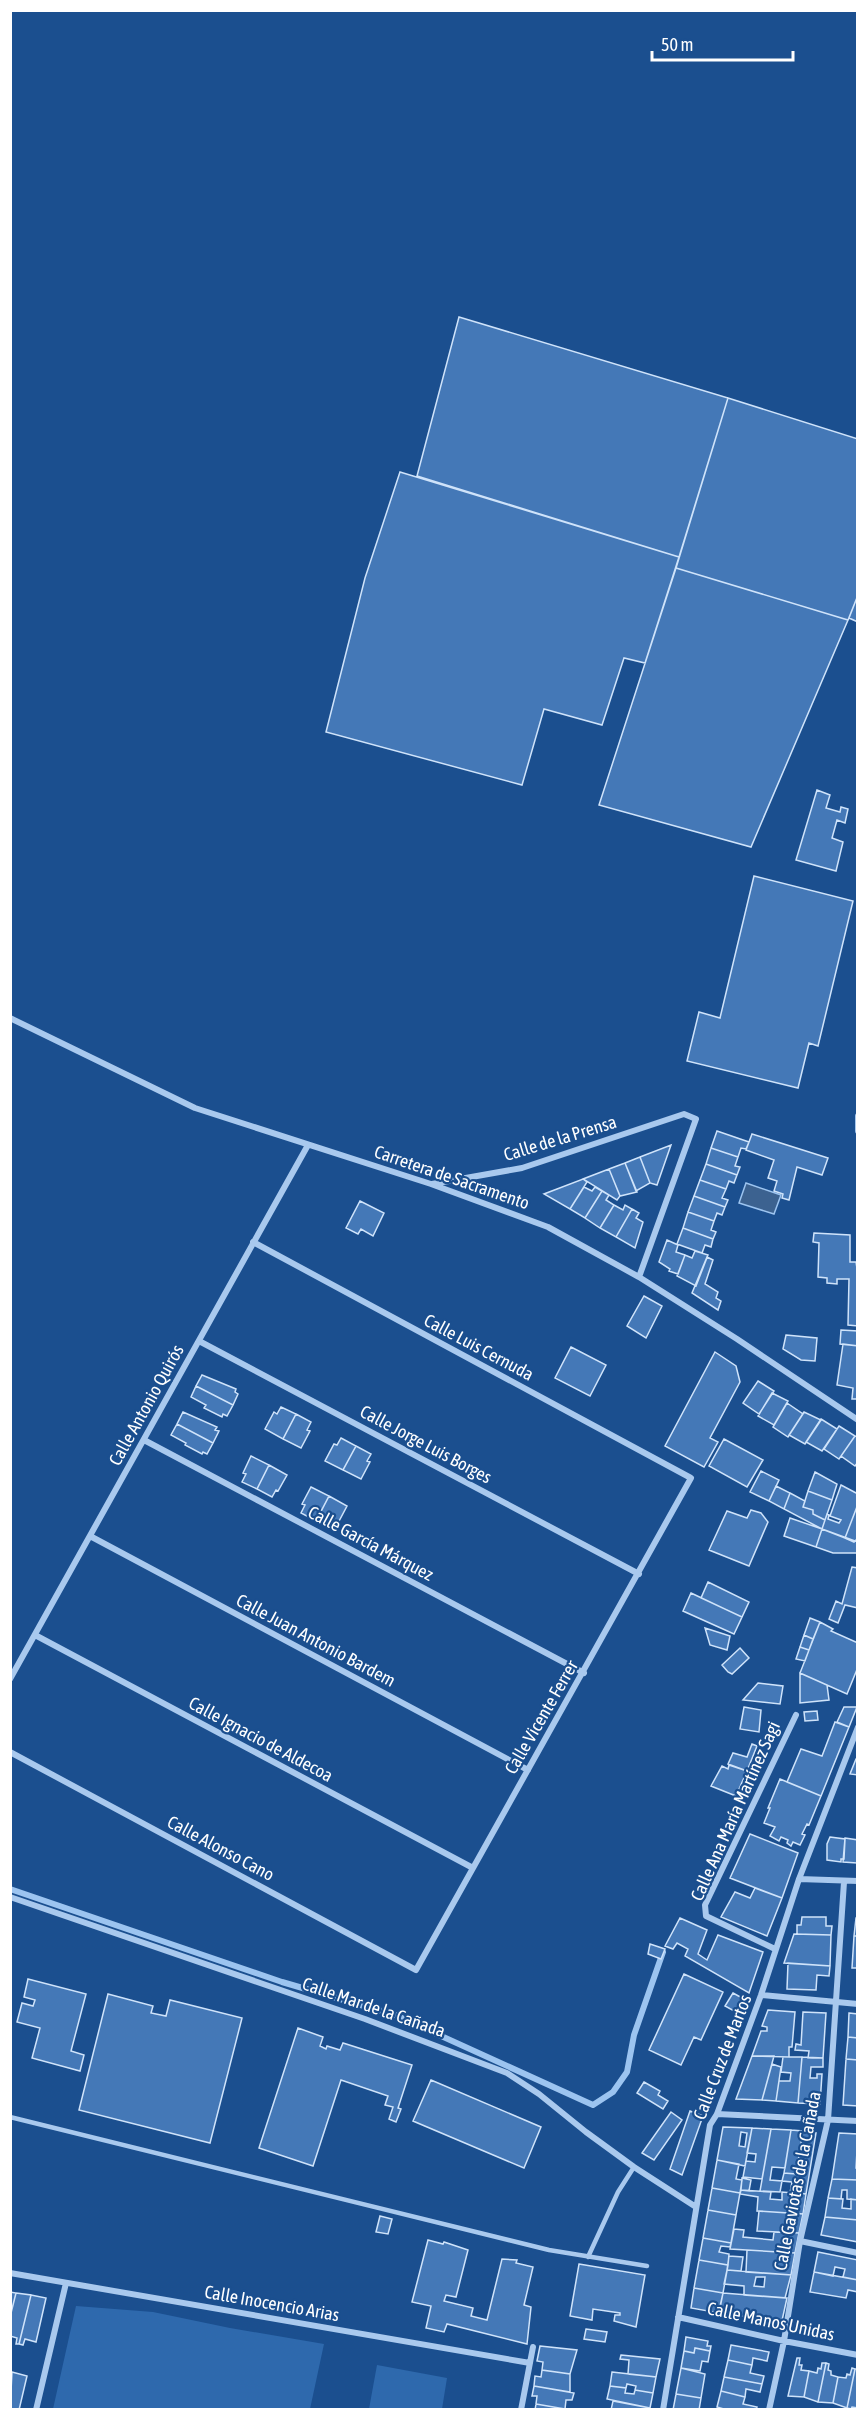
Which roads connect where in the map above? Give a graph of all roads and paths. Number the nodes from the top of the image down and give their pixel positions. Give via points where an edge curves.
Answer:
1 (10, 1018) edge
2 (858, 1116) edge
3 (858, 1131) edge
4 (308, 1145) junction
5 (431, 1184) junction
6 (253, 1242) junction
7 (639, 1277) junction
8 (199, 1341) junction
9 (858, 1420) edge
10 (144, 1440) junction
11 (691, 1478) joint
12 (90, 1536) junction
13 (639, 1574) junction
14 (35, 1635) junction
15 (584, 1672) junction
16 (10, 1679) edge
17 (795, 1715) dead end
18 (858, 1727) edge
19 (10, 1752) edge
20 (528, 1770) junction
21 (473, 1868) junction
22 (799, 1879) junction
23 (858, 1881) edge
24 (844, 1882) junction
25 (10, 1897) edge
26 (775, 1949) junction
27 (416, 1970) joint
28 (761, 1995) junction
29 (837, 2002) junction
30 (858, 2004) edge
31 (717, 2114) junction
32 (10, 2118) edge
33 (828, 2120) junction
34 (858, 2121) edge
35 (634, 2167) junction
36 (696, 2207) junction
37 (800, 2241) junction
38 (858, 2253) edge
39 (588, 2257) junction
40 (647, 2266) dead end
41 (10, 2273) edge
42 (66, 2283) junction
43 (678, 2317) junction
44 (784, 2341) junction
45 (533, 2347) dead end
46 (858, 2355) edge
47 (530, 2363) junction
48 (36, 2409) edge
49 (521, 2409) edge
50 (663, 2409) edge
51 (769, 2409) edge

1 - 4 street, Carretera de Sacramento via 195,1108
2 - 3 street
4 - 5 street, Carretera de Sacramento
4 - 6 street, Calle Antonio Quirós
5 - 7 street, Carretera de Sacramento via 548,1227
5 - 7 street, Calle de la Prensa via 522,1168 684,1114 696,1119
6 - 8 street, Calle Antonio Quirós
6 - 11 street, Calle Luis Cernuda
7 - 9 street, Carretera de Sacramento
8 - 10 street, Calle Antonio Quirós
8 - 13 street, Calle Jorge Luis Borges
10 - 12 street, Calle Antonio Quirós
10 - 15 street, Calle García Márquez
11 - 13 street, Calle Vicente Ferrer
12 - 14 street, Calle Antonio Quirós
12 - 20 street, Calle Juan Antonio Bardem
13 - 15 street, Calle Vicente Ferrer
14 - 16 street, Calle Antonio Quirós
14 - 21 street, Calle Ignacio de Aldecoa
15 - 20 street, Calle Vicente Ferrer
17 - 26 street, Calle Ana María Martínez Sagi via 705,1905 706,1916
18 - 22 street, Calle Cruz de Martos
19 - 27 street, Calle Alonso Cano
20 - 21 street, Calle Vicente Ferrer
21 - 27 street, Calle Vicente Ferrer
22 - 24 street
22 - 26 street, Calle Cruz de Martos
23 - 24 street
24 - 29 street, Calle Gaviotas de la Cañada
25 - 35 street, Calle Mar de la Cañada via 373,2022 507,2073
26 - 28 street, Calle Cruz de Martos
28 - 29 street
28 - 31 street, Calle Cruz de Martos
29 - 30 street
29 - 33 street, Calle Gaviotas de la Cañada
31 - 33 street
31 - 36 street, Calle Cruz de Martos via 710,2126
32 - 39 lane
33 - 34 street
33 - 37 street, Calle Gaviotas de la Cañada
35 - 36 street, Calle Mar de la Cañada
35 - 39 lane
36 - 43 street, Calle Cruz de Martos
37 - 38 street
37 - 44 street, Calle Gaviotas de la Cañada
39 - 40 lane
41 - 42 street, Calle Inocencio Arias
42 - 47 street, Calle Inocencio Arias
42 - 48 street
43 - 44 street, Calle Manos Unidas
43 - 50 street, Calle Cruz de Martos
44 - 46 street, Calle Manos Unidas
44 - 51 street, Calle Gaviotas de la Cañada
45 - 47 street
47 - 49 street

